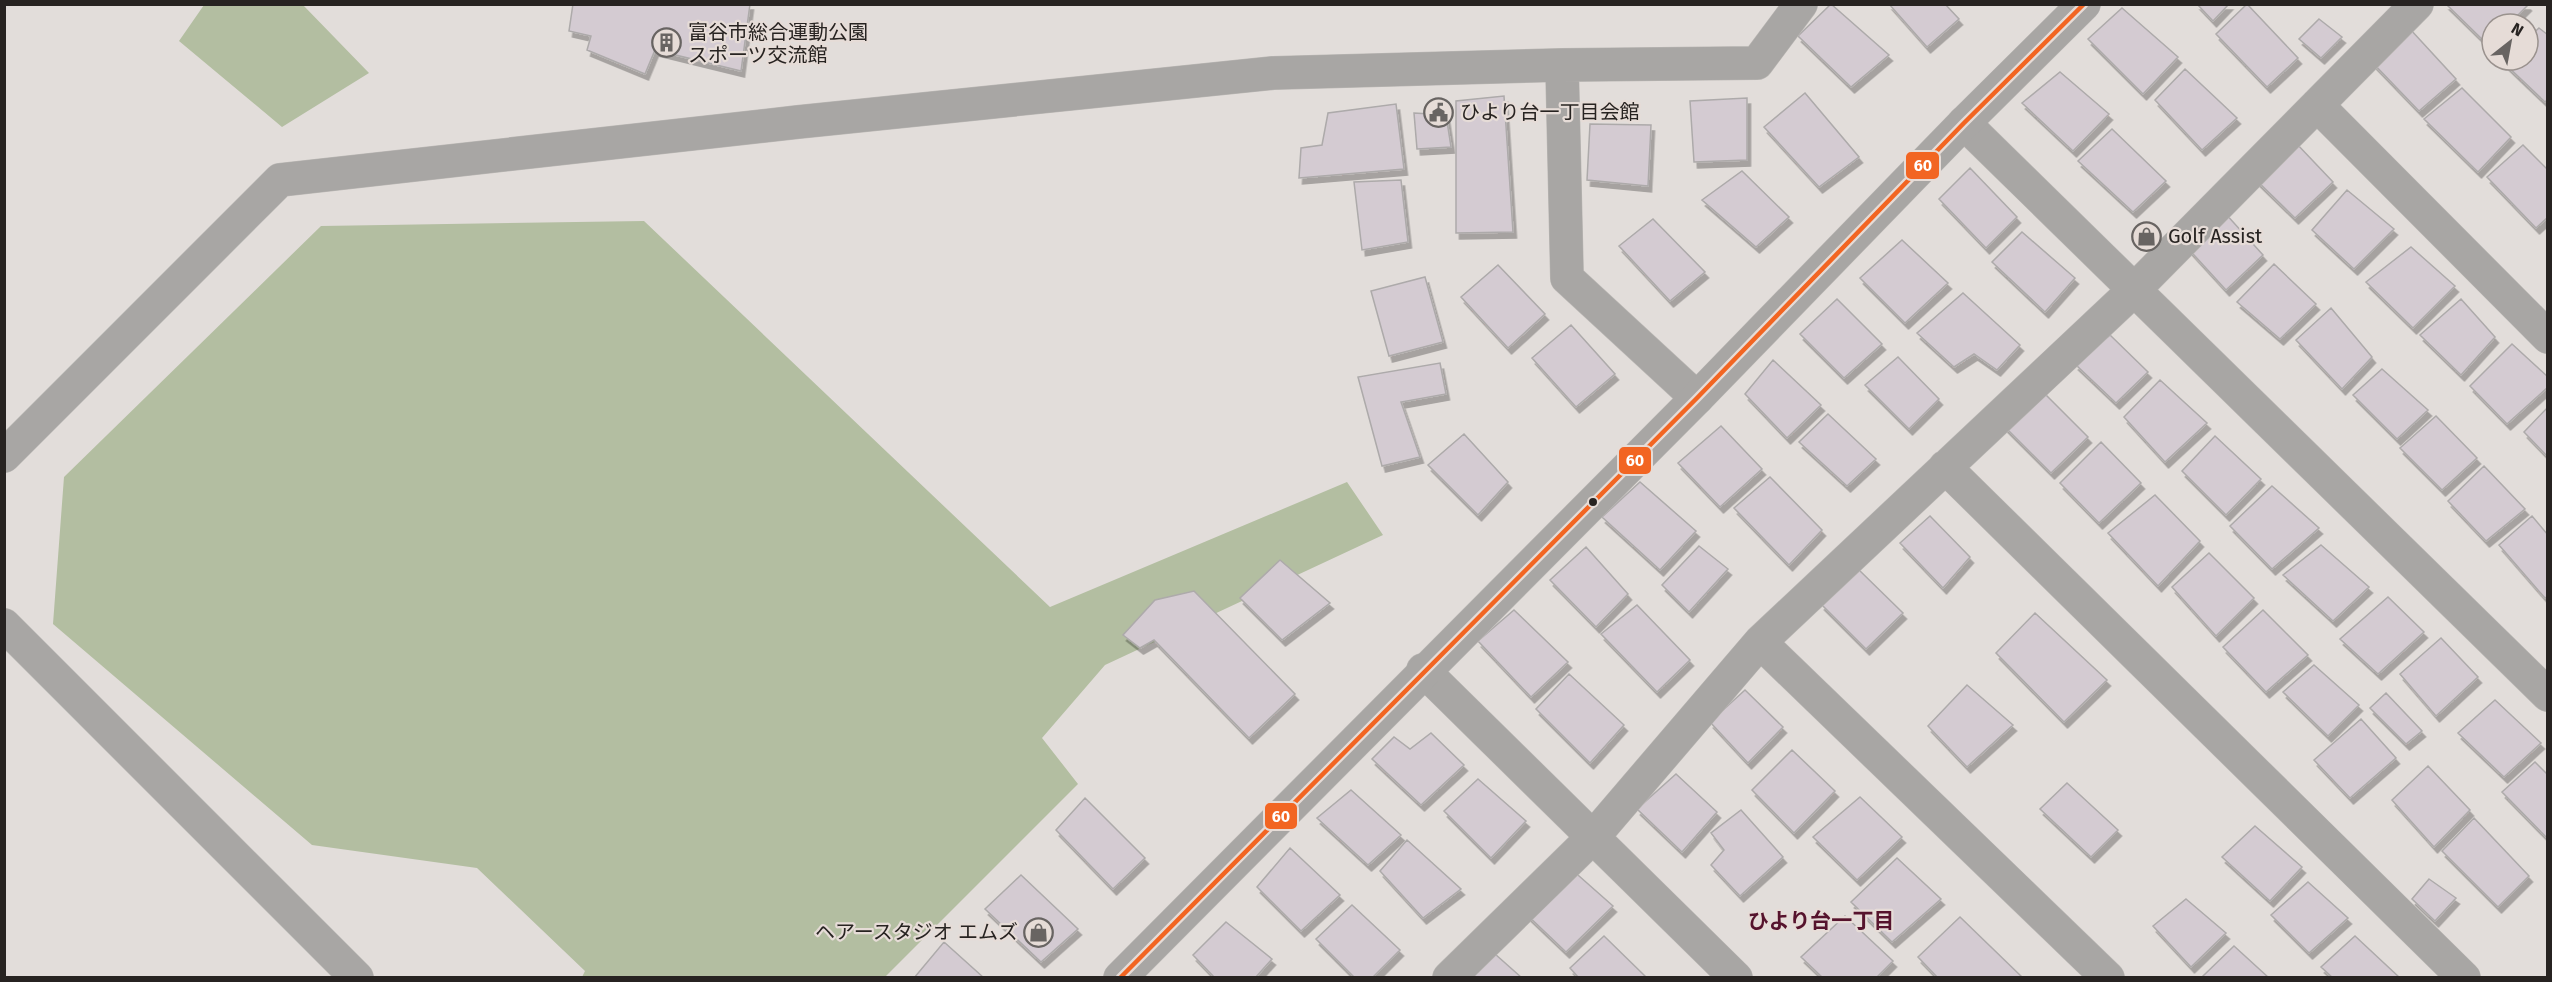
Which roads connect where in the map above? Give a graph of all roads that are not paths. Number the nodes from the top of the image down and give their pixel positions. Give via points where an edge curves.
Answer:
1 (1801, 4) edge
2 (2084, 4) edge
3 (2417, 4) edge
4 (1562, 65) junction
5 (2317, 105) junction
6 (1964, 123) junction
7 (2134, 290) junction
8 (2547, 338) edge
9 (1696, 398) junction
10 (4, 456) edge
11 (1945, 467) junction
12 (4, 626) edge
13 (1760, 642) junction
14 (1423, 670) junction
15 (2547, 695) edge
16 (1594, 836) junction
17 (357, 978) edge
18 (1120, 978) edge
19 (1449, 978) edge
20 (1736, 978) edge
21 (2108, 978) edge
22 (2464, 978) edge

1 - 4 street via 1757,63
2 - 6 street
3 - 5 street
4 - 9 street via 1567,278
4 - 10 street via 1273,73 280,180
5 - 7 street
5 - 8 street
6 - 7 street
6 - 9 street
7 - 11 street
7 - 15 street
9 - 14 street
11 - 13 street
11 - 22 street
12 - 17 street
13 - 16 street
13 - 21 street
14 - 16 street
14 - 18 street
16 - 19 street
16 - 20 street

